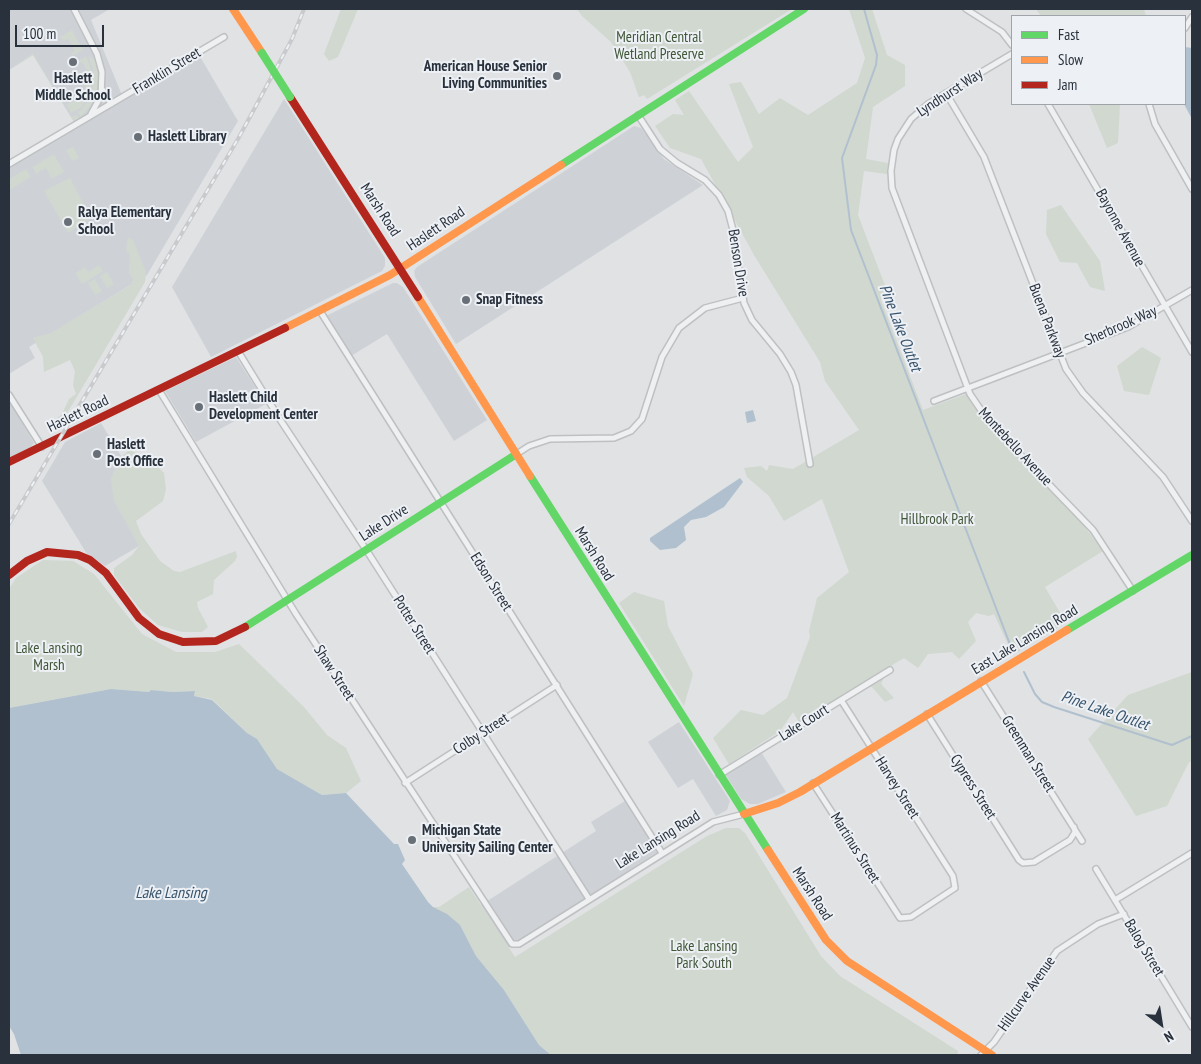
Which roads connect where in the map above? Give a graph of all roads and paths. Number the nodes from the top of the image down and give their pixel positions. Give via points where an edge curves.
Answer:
1 (74, 9) edge
2 (233, 9) edge
3 (804, 9) edge
4 (966, 9) edge
5 (224, 37) dead end
6 (1011, 44) edge
7 (1011, 55) edge
8 (102, 89) junction
9 (946, 94) junction
10 (111, 104) junction
11 (1049, 105) edge
12 (1149, 105) edge
13 (638, 114) junction
14 (82, 121) junction
15 (9, 164) edge
16 (891, 171) joint
17 (1192, 189) edge
18 (400, 268) junction
19 (1192, 290) edge
20 (743, 298) junction
21 (1164, 306) junction
22 (320, 311) junction
23 (238, 351) junction
24 (1059, 352) junction
25 (1192, 352) edge
26 (967, 388) junction
27 (159, 390) junction
28 (9, 395) edge
29 (934, 401) dead end
30 (42, 447) junction
31 (515, 455) junction
32 (9, 462) edge
33 (810, 464) dead end
34 (441, 503) junction
35 (1192, 521) edge
36 (367, 551) junction
37 (1192, 555) edge
38 (9, 575) edge
39 (1133, 591) junction
40 (288, 600) junction
41 (890, 670) dead end
42 (981, 681) junction
43 (557, 685) junction
44 (842, 700) junction
45 (927, 714) junction
46 (482, 733) junction
47 (872, 748) junction
48 (719, 775) junction
49 (405, 783) junction
50 (813, 784) junction
51 (744, 814) junction
52 (1074, 828) junction
53 (1082, 841) dead end
54 (662, 853) junction
55 (1192, 853) edge
56 (1096, 869) dead end
57 (950, 893) joint
58 (589, 899) junction
59 (1115, 900) junction
60 (1124, 914) junction
61 (519, 944) joint
62 (1192, 1027) edge
63 (986, 1054) edge

1 - 8 street, Franklin Street via 99,60
2 - 18 main road, Marsh Road, bridge
3 - 13 main road, Haslett Road
4 - 6 street via 994,25
5 - 10 street, Franklin Street
7 - 9 street, Lyndhurst Way
8 - 10 street, Franklin Street
8 - 14 street, Franklin Street via 96,108
9 - 16 street, Lyndhurst Way via 919,111 904,128 894,150
9 - 24 street, Buena Parkway via 984,158
10 - 14 street, Franklin Street
11 - 21 street, Bayonne Avenue
12 - 17 street via 1155,124
13 - 18 main road, Haslett Road
13 - 20 street, Benson Drive via 660,149 705,180 724,202 734,230
14 - 15 street, Franklin Street
16 - 26 street, Montebello Avenue via 895,197
18 - 22 main road, Haslett Road
18 - 31 main road, Marsh Road
19 - 21 street, Sherbrook Way
20 - 31 street, Lake Drive via 704,308 680,328 662,357 642,420 630,431 614,438 550,439
20 - 33 street, Benson Drive via 752,320 791,372
21 - 24 street, Sherbrook Way via 1128,327
21 - 25 street, Bayonne Avenue
22 - 23 main road, Haslett Road
22 - 34 street, Edson Street
23 - 27 main road, Haslett Road
23 - 36 street, Potter Street
24 - 26 street, Sherbrook Way
24 - 35 street, Buena Parkway via 1066,369 1083,393 1163,477
26 - 29 street, Sherbrook Way
26 - 39 street, Montebello Avenue via 989,422 1093,530
27 - 30 main road, Haslett Road
27 - 40 street, Shaw Street
28 - 30 street
30 - 32 main road, Haslett Road
31 - 34 main road, Lake Drive
31 - 48 main road, Marsh Road
34 - 36 main road, Lake Drive
34 - 43 street, Edson Street
36 - 40 main road, Lake Drive
36 - 46 street, Potter Street
37 - 39 main road, East Lake Lansing Road
38 - 40 main road, Lake Drive via 27,561 47,552 78,555 106,573 139,618 152,629 191,643 231,635
39 - 42 main road, East Lake Lansing Road
40 - 49 street, Shaw Street
41 - 44 street, Lake Court
42 - 45 main road, East Lake Lansing Road
42 - 52 street, Greenman Street
43 - 46 street, Colby Street
43 - 54 street, Edson Street
44 - 47 street, Harvey Street
44 - 48 street, Lake Court
45 - 47 main road, East Lake Lansing Road
45 - 52 street, Cypress Street via 1019,860 1034,862 1070,840
46 - 49 street, Colby Street
46 - 58 street, Potter Street
47 - 50 main road, Lake Lansing Road
47 - 57 street, Harvey Street via 953,876 954,888
48 - 51 main road, Marsh Road
49 - 61 street, Shaw Street via 510,943
50 - 51 main road, Lake Lansing Road via 778,803
50 - 57 street, Martinus Street via 900,918 911,917
51 - 54 street, Lake Lansing Road via 713,822
51 - 63 main road, Marsh Road via 836,951
52 - 53 street, Greenman Street
54 - 58 street, Lake Lansing Road
55 - 59 street
56 - 59 street, Balog Street
58 - 61 street, Lake Lansing Road
59 - 60 street, Balog Street
60 - 62 street, Balog Street
60 - 63 street, Hillcurve Avenue via 1098,924 1057,951

